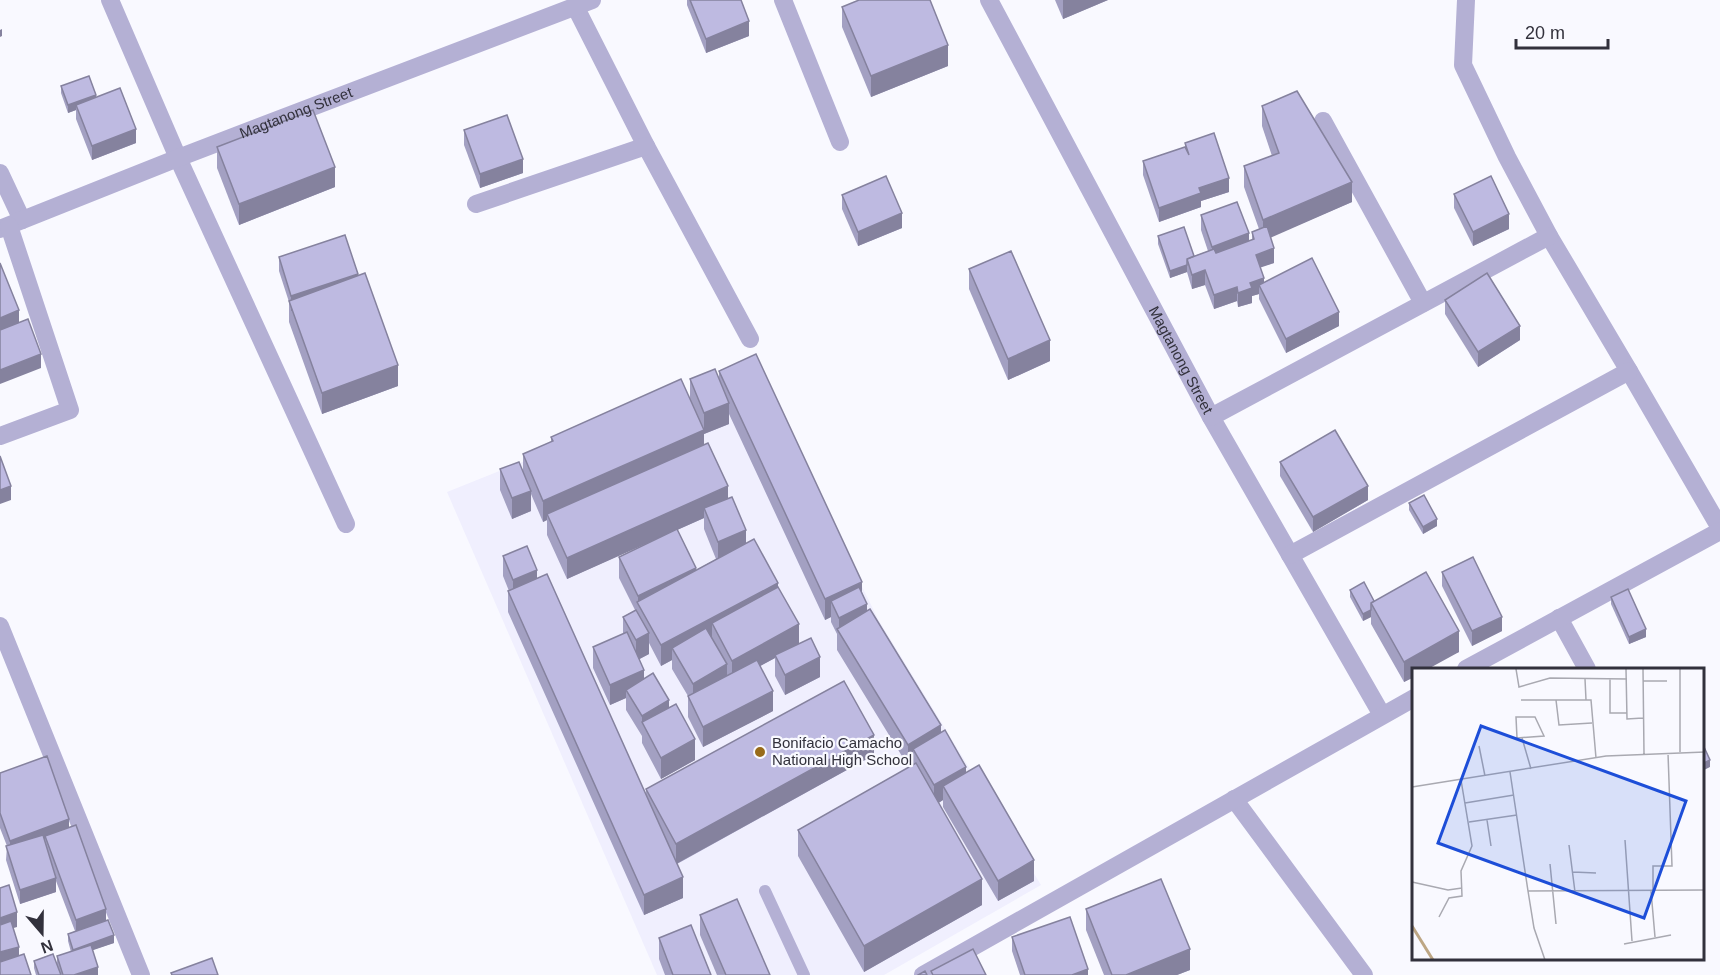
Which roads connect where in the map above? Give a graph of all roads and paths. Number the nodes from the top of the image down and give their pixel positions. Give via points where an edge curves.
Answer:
1 (110, 0) edge
2 (783, 0) edge
3 (989, 0) edge
4 (1466, 0) edge
5 (584, 3) edge
6 (1323, 121) dead end
7 (840, 142) dead end
8 (646, 146) junction
9 (178, 158) junction
10 (0, 173) edge
11 (476, 204) dead end
12 (10, 225) edge
13 (1549, 236) junction
14 (1423, 303) junction
15 (750, 339) dead end
16 (1629, 371) junction
17 (1211, 417) junction
18 (0, 436) edge
19 (346, 524) dead end
20 (1720, 529) edge
21 (1290, 555) junction
22 (1558, 618) junction
23 (0, 626) edge
24 (1468, 668) edge
25 (1586, 668) edge
26 (1412, 699) edge
27 (1382, 715) junction
28 (1234, 799) junction
29 (765, 891) dead end
30 (141, 975) edge
31 (804, 975) edge
32 (923, 975) edge
33 (1364, 975) edge

1 - 9 street
2 - 7 street
3 - 17 street, Magtanong Street
4 - 13 street via 1463,64
5 - 8 street
5 - 9 street, Magtanong Street
6 - 14 street
8 - 11 street
8 - 15 street
9 - 12 street, Magtanong Street
9 - 19 street
10 - 12 street
12 - 18 street via 70,410
13 - 14 street
13 - 16 street
14 - 17 street
16 - 20 street
16 - 21 street
17 - 21 street, Magtanong Street
20 - 22 street
21 - 27 street, Magtanong Street
22 - 24 street
22 - 25 street
23 - 30 street
26 - 27 street
27 - 28 street
28 - 32 street
28 - 33 street
29 - 31 lane

